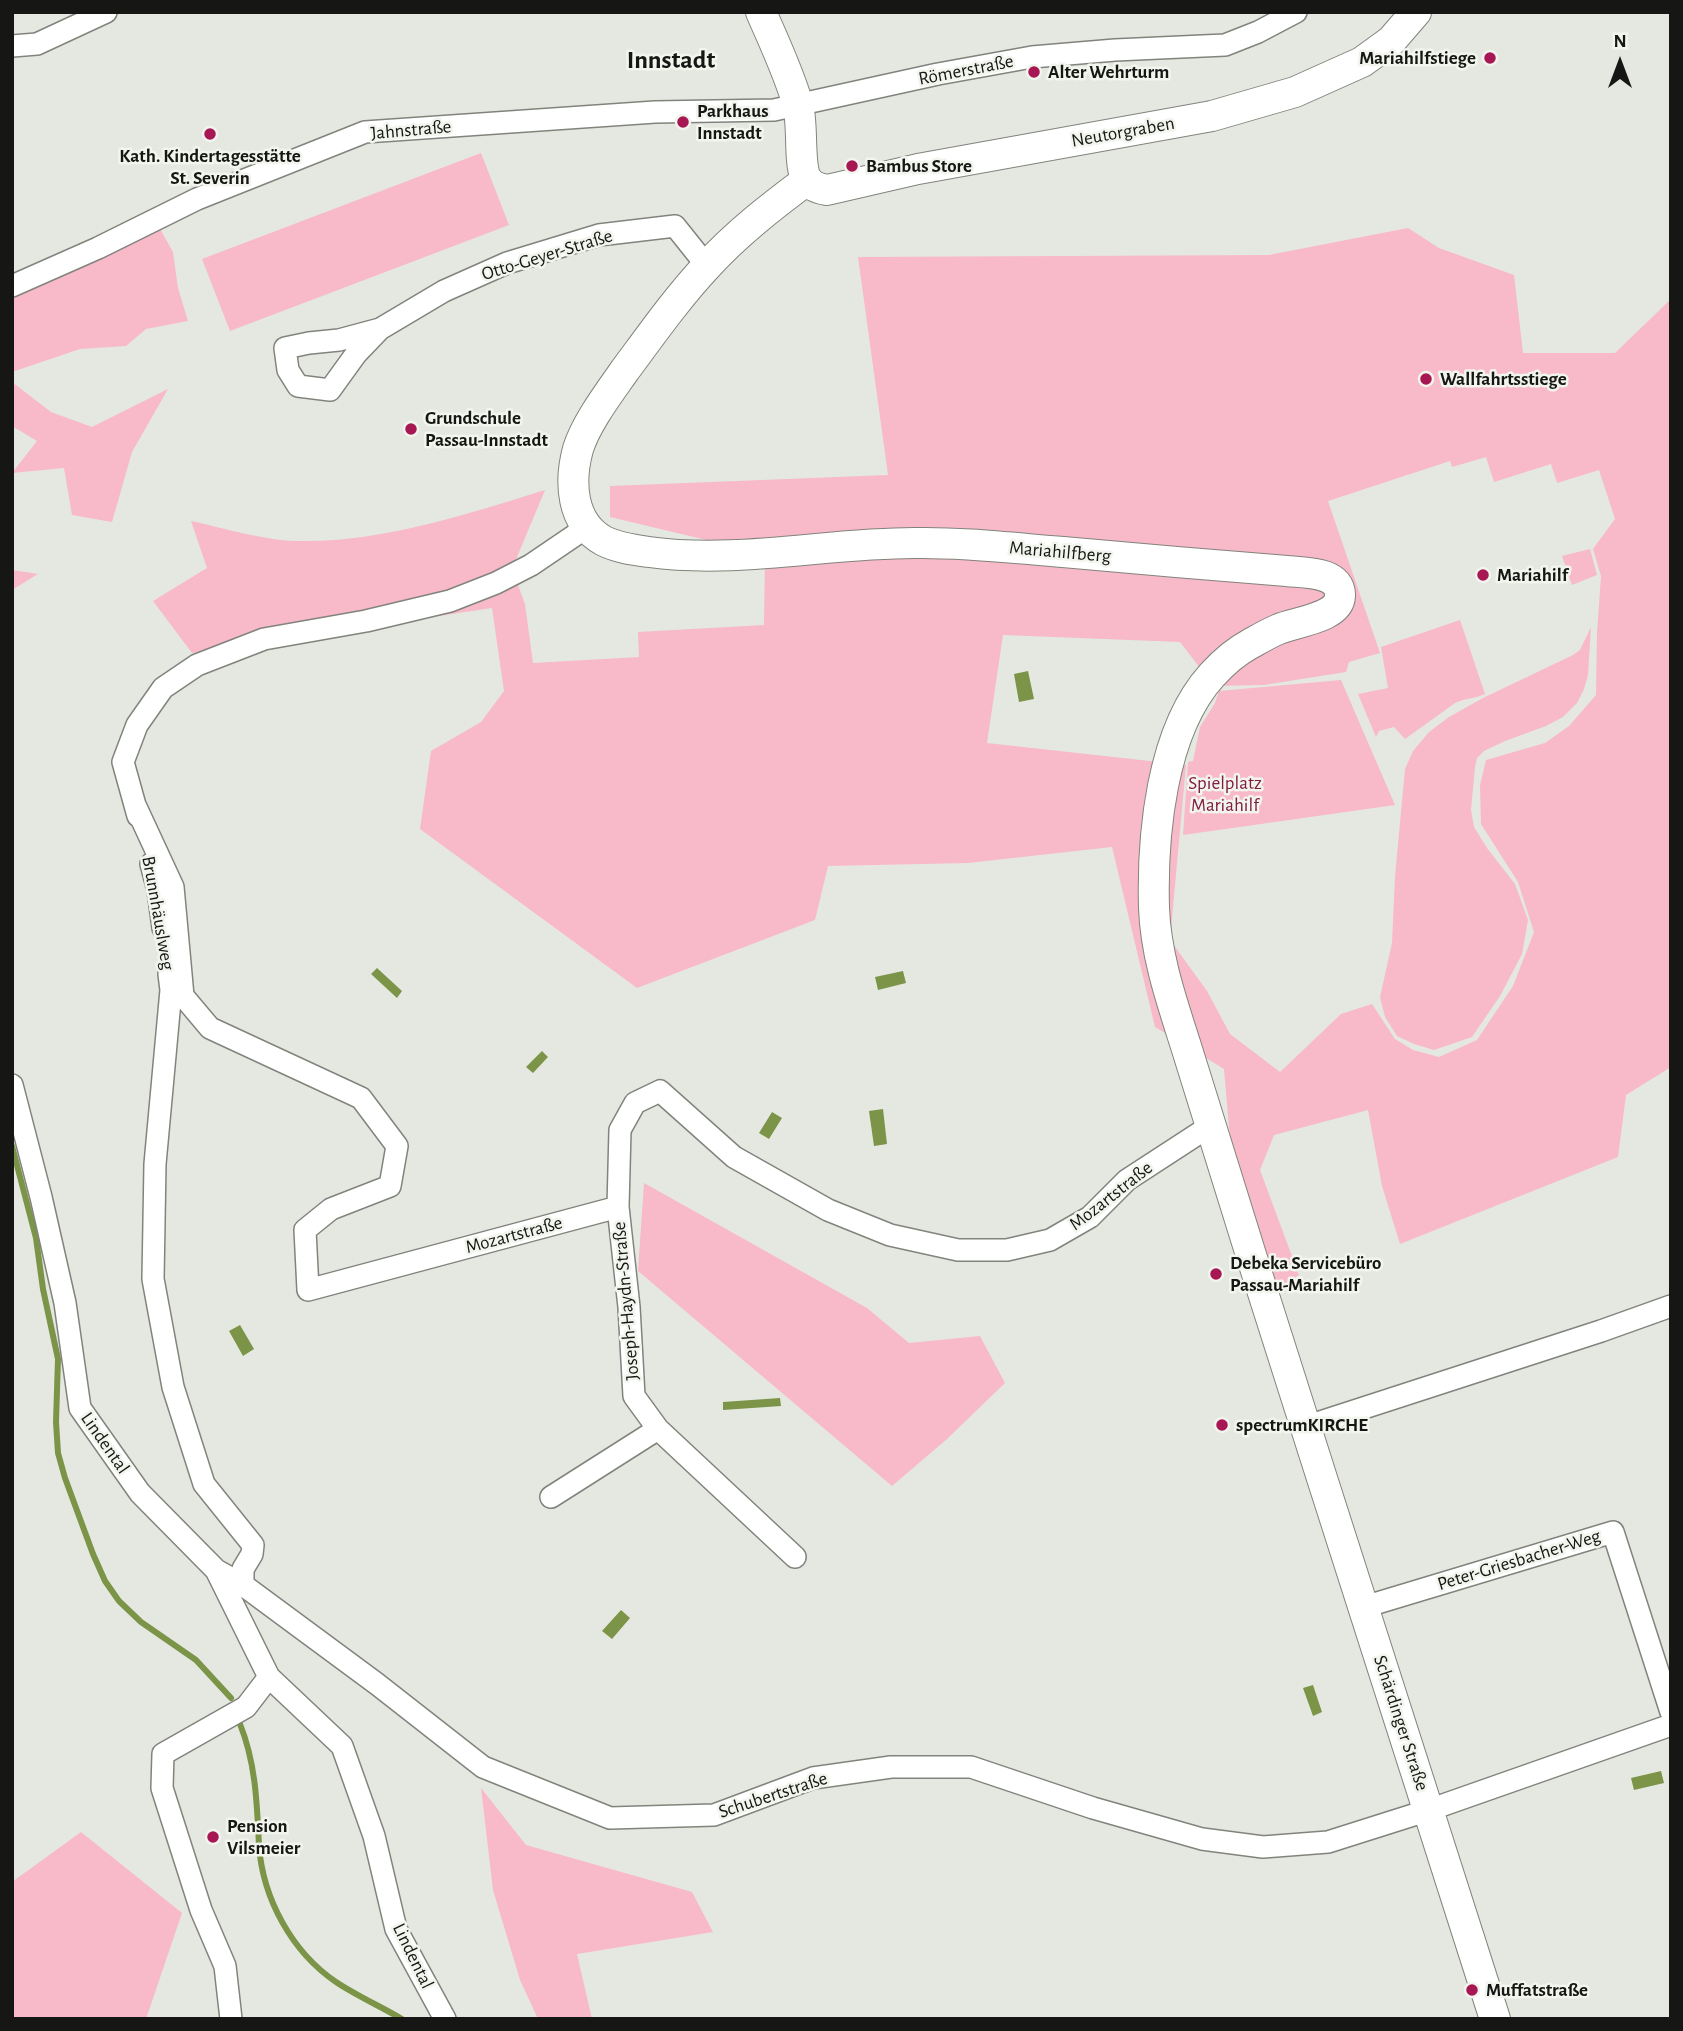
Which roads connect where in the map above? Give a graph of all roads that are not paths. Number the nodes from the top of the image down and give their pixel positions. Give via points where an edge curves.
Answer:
1 (106, 12) edge
2 (761, 12) edge
3 (1296, 12) edge
4 (1416, 14) edge
5 (12, 46) edge
6 (798, 105) junction
7 (807, 180) junction
8 (707, 266) junction
9 (12, 286) edge
10 (380, 329) dead end
11 (587, 527) junction
12 (135, 805) junction
13 (12, 1085) edge
14 (1210, 1126) junction
15 (618, 1207) junction
16 (1671, 1306) edge
17 (1306, 1427) junction
18 (658, 1429) junction
19 (551, 1497) dead end
20 (795, 1557) dead end
21 (216, 1570) junction
22 (243, 1585) junction
23 (1364, 1607) junction
24 (269, 1676) junction
25 (1671, 1712) edge
26 (1671, 1725) edge
27 (1429, 1810) junction
28 (232, 2019) edge
29 (445, 2019) edge
30 (1495, 2019) edge

1 - 5 street via 37,44
2 - 6 main road
3 - 6 street, Römerstraße via 1225,45 1032,57
4 - 7 main road, Neutorgraben via 1391,41 1362,62 1295,92 1212,116 827,190
6 - 7 main road
6 - 9 street, Jahnstraße via 365,132 197,199
7 - 8 main road
8 - 10 street, Otto-Geyer-Straße via 675,226 599,235 495,269 444,291
8 - 11 main road via 648,338 603,402 579,447 573,494
11 - 12 street, Brunnhäuslweg via 531,565 450,601 264,639 197,665 163,688 137,725 123,762
11 - 14 main road, Mariahilfberg via 604,541 679,556 912,542 1287,571 1333,580 1340,597 1330,612 1244,646 1212,675 1186,712 1166,768 1155,862 1160,962
12 - 15 street, Mozartstraße via 173,887 183,996 210,1028 360,1098 397,1146 390,1186 331,1209 305,1230 308,1290
12 - 22 street, Brunnhäuslweg via 158,890 171,990 155,1164 153,1279 173,1387 204,1484 253,1545 243,1569
13 - 21 street, Lindental via 65,1303 79,1408 140,1493
14 - 15 street, Mozartstraße via 1127,1180 1090,1217 1050,1240 1007,1250 958,1250 890,1235 828,1210 734,1157 660,1091 635,1103 620,1130
14 - 17 main road, Schärdinger Straße
15 - 18 street, Joseph-Haydn-Straße via 634,1396
16 - 17 street
17 - 23 main road, Schärdinger Straße
18 - 19 street
18 - 20 street, Joseph-Haydn-Straße
21 - 22 street, Schubertstraße
21 - 24 street, Lindental
22 - 27 street, Schubertstraße via 484,1767 610,1818 714,1815 813,1778 891,1767 971,1767 1202,1839 1263,1847 1328,1842
23 - 25 street, Peter-Griesbacher-Weg via 1613,1532
23 - 27 main road, Schärdinger Straße
24 - 28 street via 246,1707 163,1754 162,1788 201,1910 225,1966
24 - 29 street, Lindental via 342,1746 374,1836 396,1929
26 - 27 street
27 - 30 main road, Schärdinger Straße

